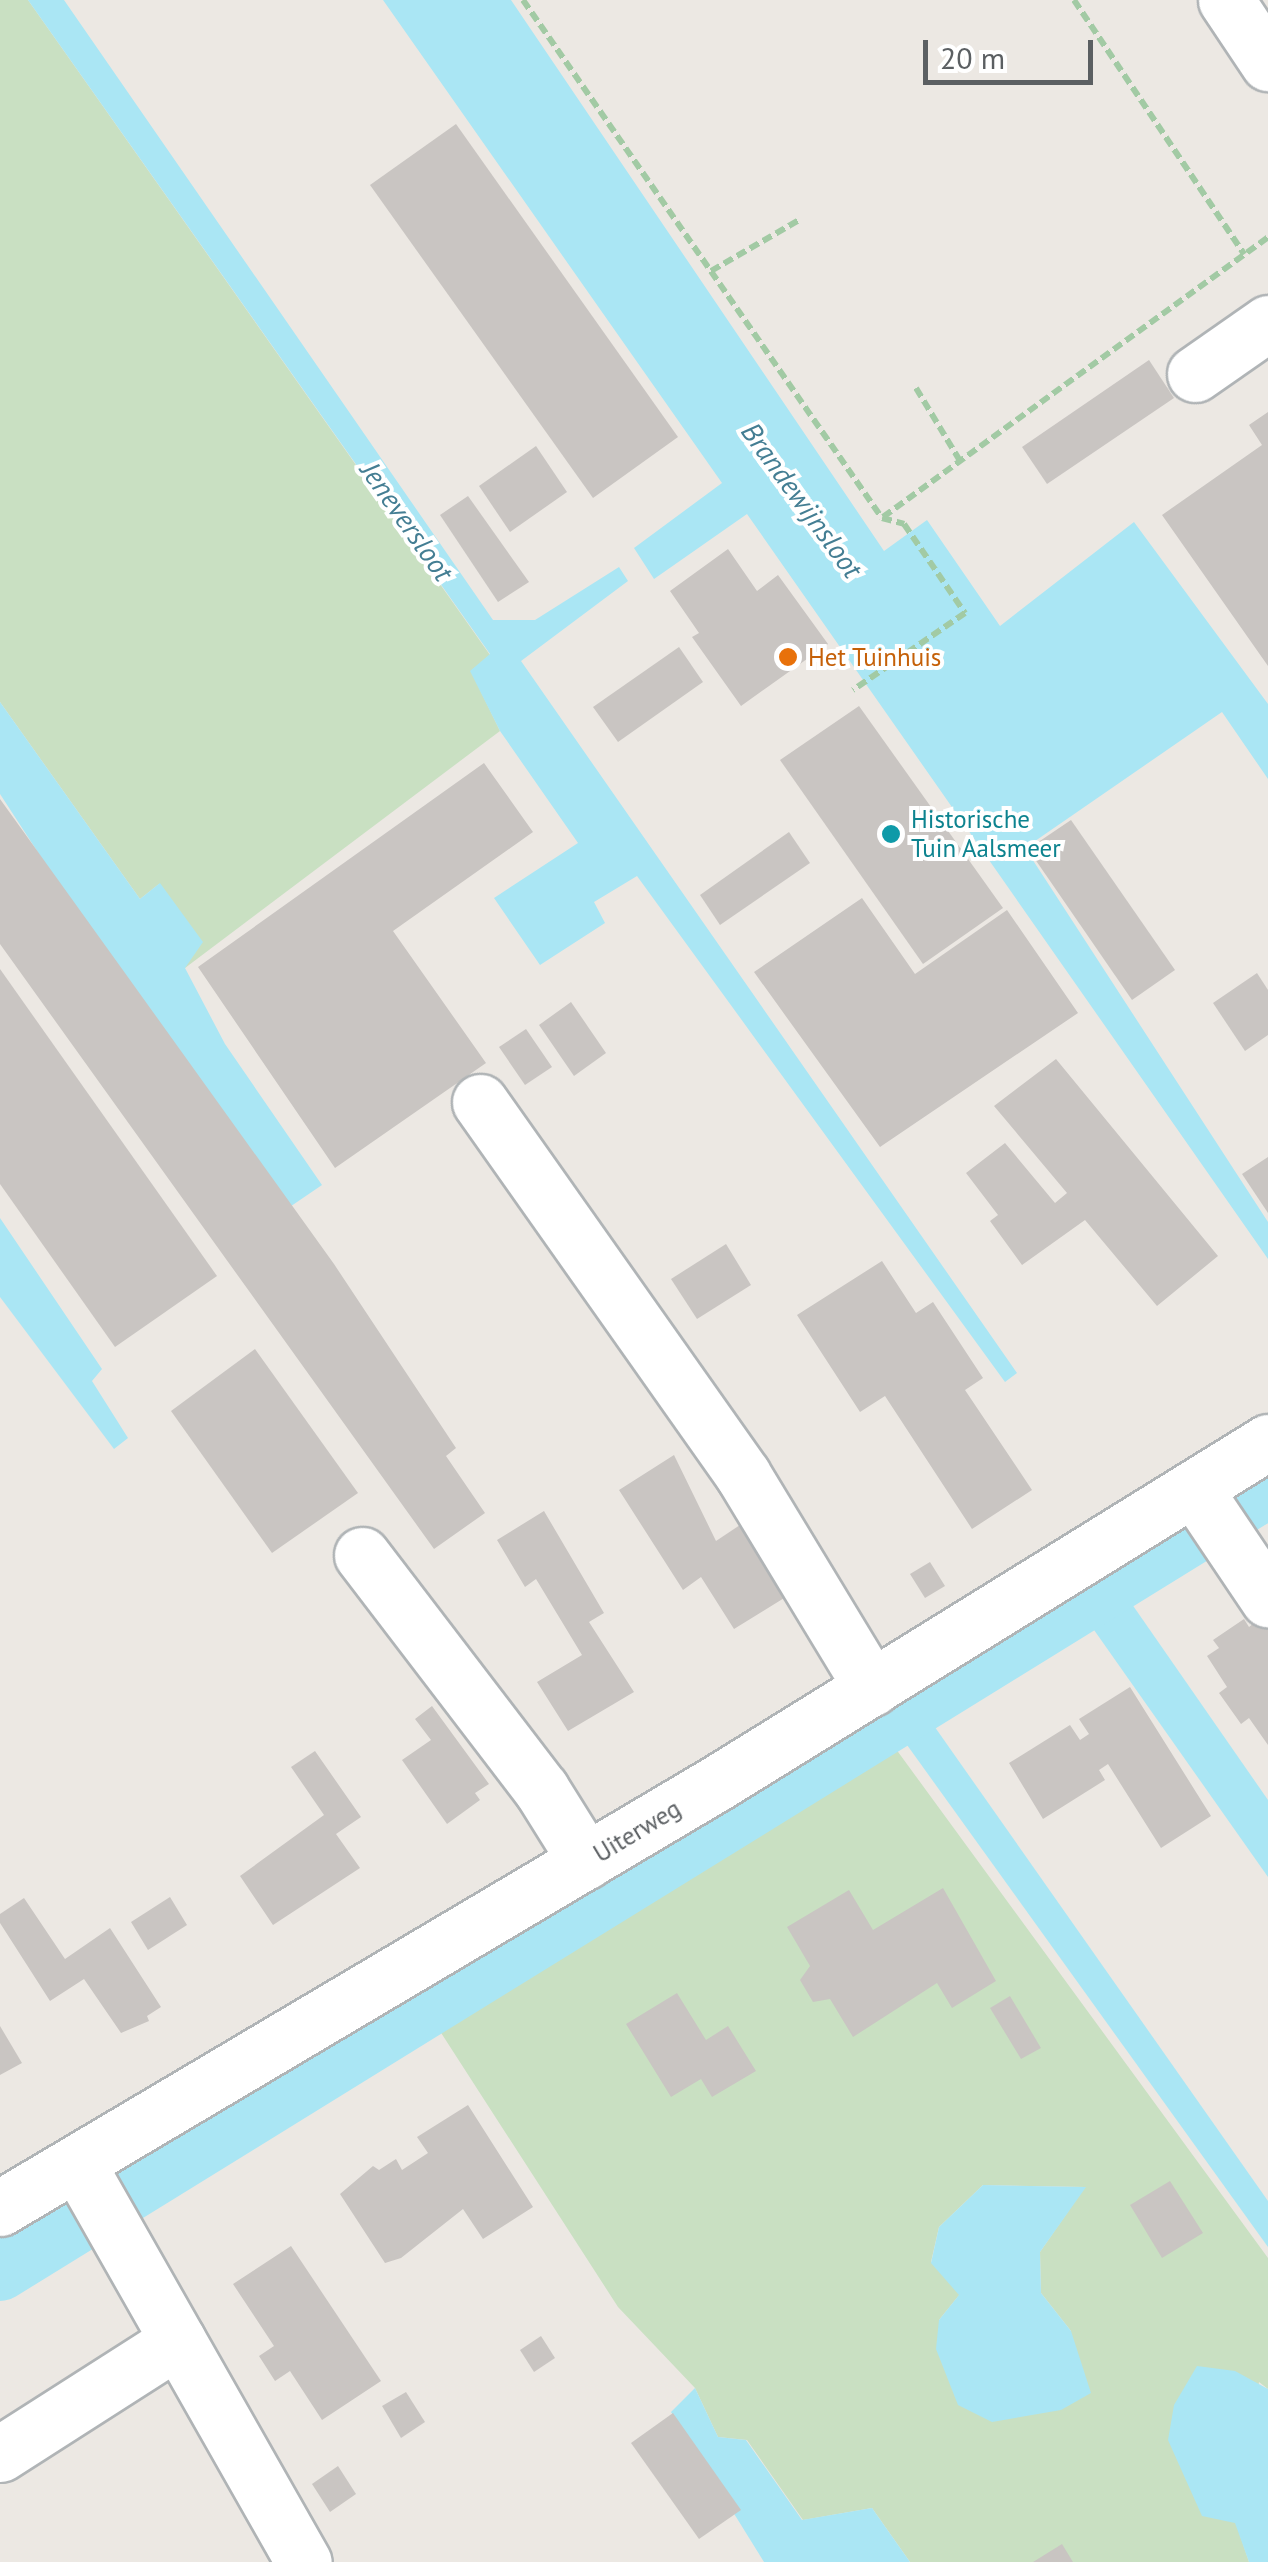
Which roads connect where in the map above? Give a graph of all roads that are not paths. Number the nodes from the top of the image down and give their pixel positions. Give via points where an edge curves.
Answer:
1 (1226, 0) edge
2 (1268, 63) edge
3 (1268, 323) edge
4 (1195, 374) dead end
5 (480, 1102) dead end
6 (1264, 1453) edge
7 (1210, 1515) junction
8 (362, 1555) dead end
9 (1268, 1599) edge
10 (872, 1688) junction
11 (586, 1862) junction
12 (84, 2175) junction
13 (0, 2208) edge
14 (178, 2340) junction
15 (0, 2454) edge
16 (304, 2562) edge

1 - 2 street
3 - 4 street
5 - 10 street via 744,1476
6 - 7 street, Uiterweg
7 - 9 street
7 - 10 street, Uiterweg
8 - 11 street via 541,1789
10 - 11 street, Uiterweg
11 - 12 street, Uiterweg
12 - 13 street, Uiterweg
12 - 14 street
14 - 15 street
14 - 16 street

